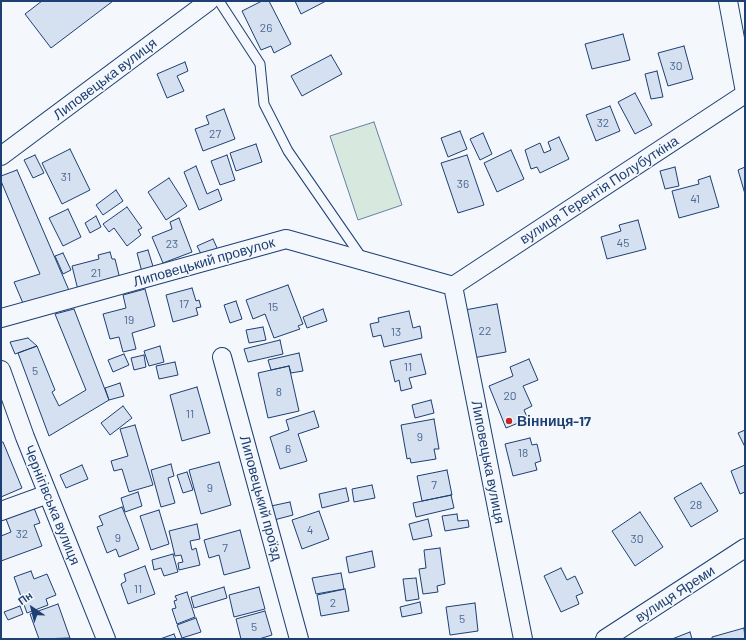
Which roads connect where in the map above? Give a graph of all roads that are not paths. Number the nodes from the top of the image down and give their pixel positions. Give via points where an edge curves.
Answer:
1 (209, 1) edge
2 (219, 1) edge
3 (728, 1) edge
4 (745, 93) edge
5 (1, 156) edge
6 (364, 261) junction
7 (453, 286) junction
8 (1, 318) edge
9 (222, 357) dead end
10 (1, 370) edge
11 (48, 494) junction
12 (1, 511) edge
13 (745, 548) edge
14 (106, 639) edge
15 (299, 639) edge
16 (523, 639) edge
17 (605, 639) edge

1 - 5 street, Липовецька вулиця
2 - 6 lane via 260,64 264,104 288,151
3 - 4 street
4 - 7 street, вулиця Терентія Полубуткіна
6 - 7 street, Липовецький провулок
6 - 8 street, Липовецький провулок via 286,239
7 - 16 street, Липовецька вулиця
9 - 15 street, Липовецький проїзд
10 - 11 street, Чернігівська вулиця
11 - 12 street
11 - 14 street, Чернігівська вулиця
13 - 17 street, вулиця Яреми

